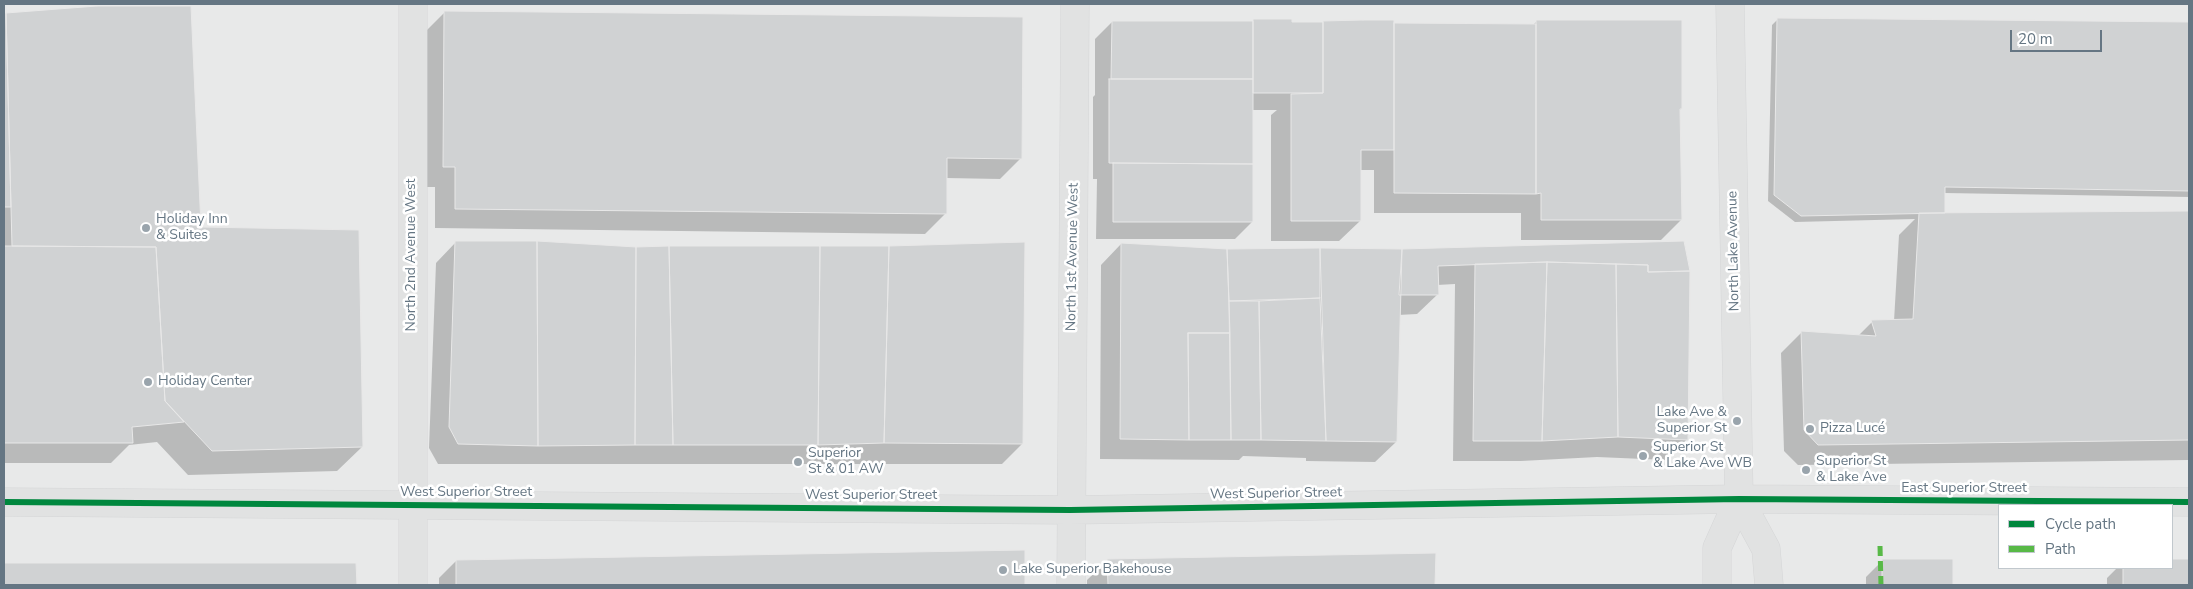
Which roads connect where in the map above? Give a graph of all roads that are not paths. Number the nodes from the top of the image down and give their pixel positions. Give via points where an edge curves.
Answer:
1 (413, 4) edge
2 (1075, 4) edge
3 (1730, 4) edge
4 (1739, 499) junction
5 (4, 502) edge
6 (2189, 502) edge
7 (412, 505) junction
8 (1070, 510) junction
9 (413, 585) edge
10 (1071, 585) edge
11 (1717, 585) edge
12 (1769, 585) edge

1 - 7 street, North 2nd Avenue West
2 - 8 street, North 1st Avenue West
3 - 4 street, North Lake Avenue
4 - 6 street, East Superior Street
4 - 8 street, West Superior Street
4 - 11 street via 1717,548
4 - 12 street via 1766,549
5 - 7 street, West Superior Street
7 - 8 street, West Superior Street
7 - 9 street, North 2nd Avenue West
8 - 10 street, North 1st Avenue West

